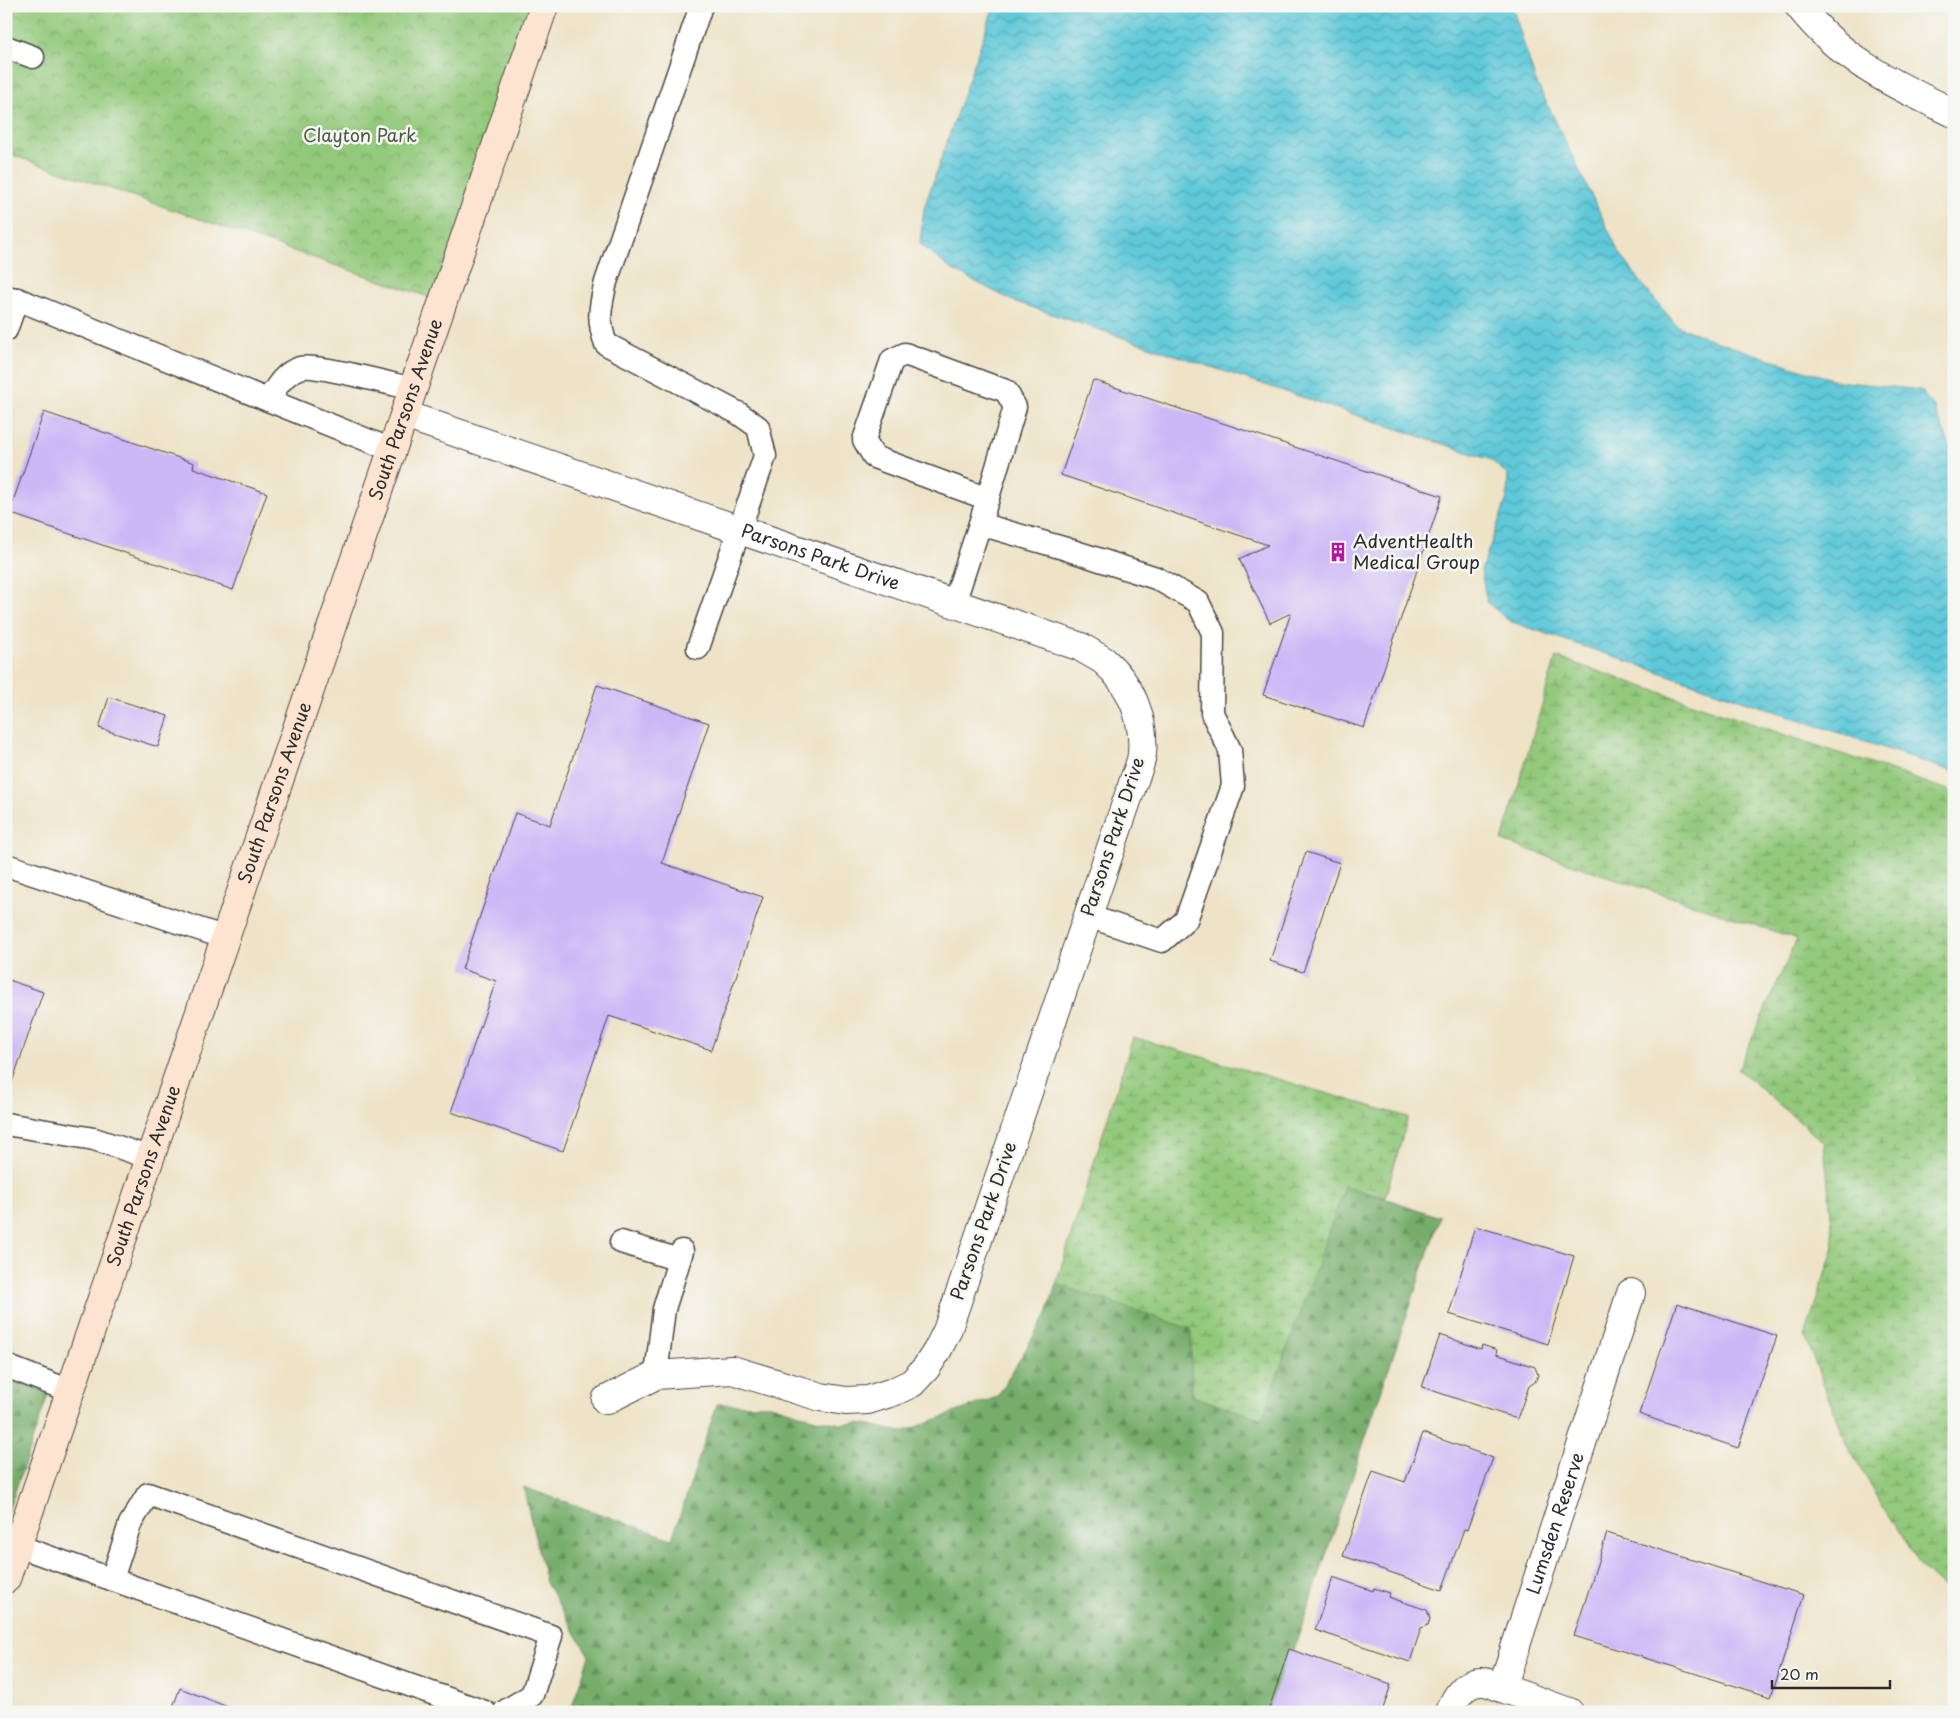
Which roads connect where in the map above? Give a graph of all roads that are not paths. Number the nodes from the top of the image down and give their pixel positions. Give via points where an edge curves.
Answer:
1 (544, 6) edge
2 (701, 6) edge
3 (1799, 6) edge
4 (6, 47) edge
5 (33, 57) dead end
6 (1954, 113) edge
7 (11, 298) edge
8 (6, 330) edge
9 (413, 389) junction
10 (268, 400) junction
11 (405, 415) junction
12 (392, 450) junction
13 (988, 499) junction
14 (980, 524) junction
15 (739, 529) junction
16 (954, 602) junction
17 (698, 648) dead end
18 (6, 865) edge
19 (1088, 916) junction
20 (226, 938) junction
21 (6, 1124) edge
22 (151, 1158) junction
23 (621, 1242) dead end
24 (1630, 1293) dead end
25 (6, 1366) edge
26 (656, 1375) junction
27 (70, 1391) junction
28 (606, 1400) dead end
29 (18, 1546) junction
30 (6, 1579) edge
31 (112, 1579) junction
32 (1502, 1688) junction
33 (485, 1712) edge
34 (504, 1712) edge
35 (1450, 1712) edge
36 (1569, 1712) edge

1 - 9 street, South Parsons Avenue
2 - 15 lane via 606,282 600,306 600,328 606,344 738,413 758,427 765,456
3 - 6 street via 1849,57 1893,84
4 - 5 lane
7 - 8 lane
7 - 10 lane
9 - 10 lane via 301,367 283,377
9 - 11 street, South Parsons Avenue
10 - 12 lane
11 - 12 street, South Parsons Avenue
11 - 15 street, Parsons Park Drive
12 - 20 street, South Parsons Avenue
13 - 13 lane via 1014,407 1006,392 905,354 892,360 864,440 874,457
13 - 14 lane
14 - 16 lane
14 - 19 lane via 1156,578 1198,602 1213,633 1212,713 1230,750 1233,786 1186,920 1162,942
15 - 16 street, Parsons Park Drive
15 - 17 lane
16 - 19 street, Parsons Park Drive via 1081,647 1104,661 1122,680 1135,703 1142,730 1142,755
18 - 20 lane
19 - 26 street, Parsons Park Drive via 947,1331 926,1368 912,1383 868,1400 846,1401 821,1397 732,1370
20 - 22 street, South Parsons Avenue
21 - 22 lane via 94,1138
22 - 27 street, South Parsons Avenue
23 - 26 lane via 680,1256 664,1309
24 - 32 street, Lumsden Reserve
25 - 27 lane
26 - 28 street, Parsons Park Drive
27 - 29 street, South Parsons Avenue
29 - 30 street, South Parsons Avenue
29 - 31 lane
31 - 33 lane
31 - 34 lane via 130,1524 148,1494 550,1636 532,1695
32 - 35 street via 1483,1682 1465,1687 1453,1702
32 - 36 street

